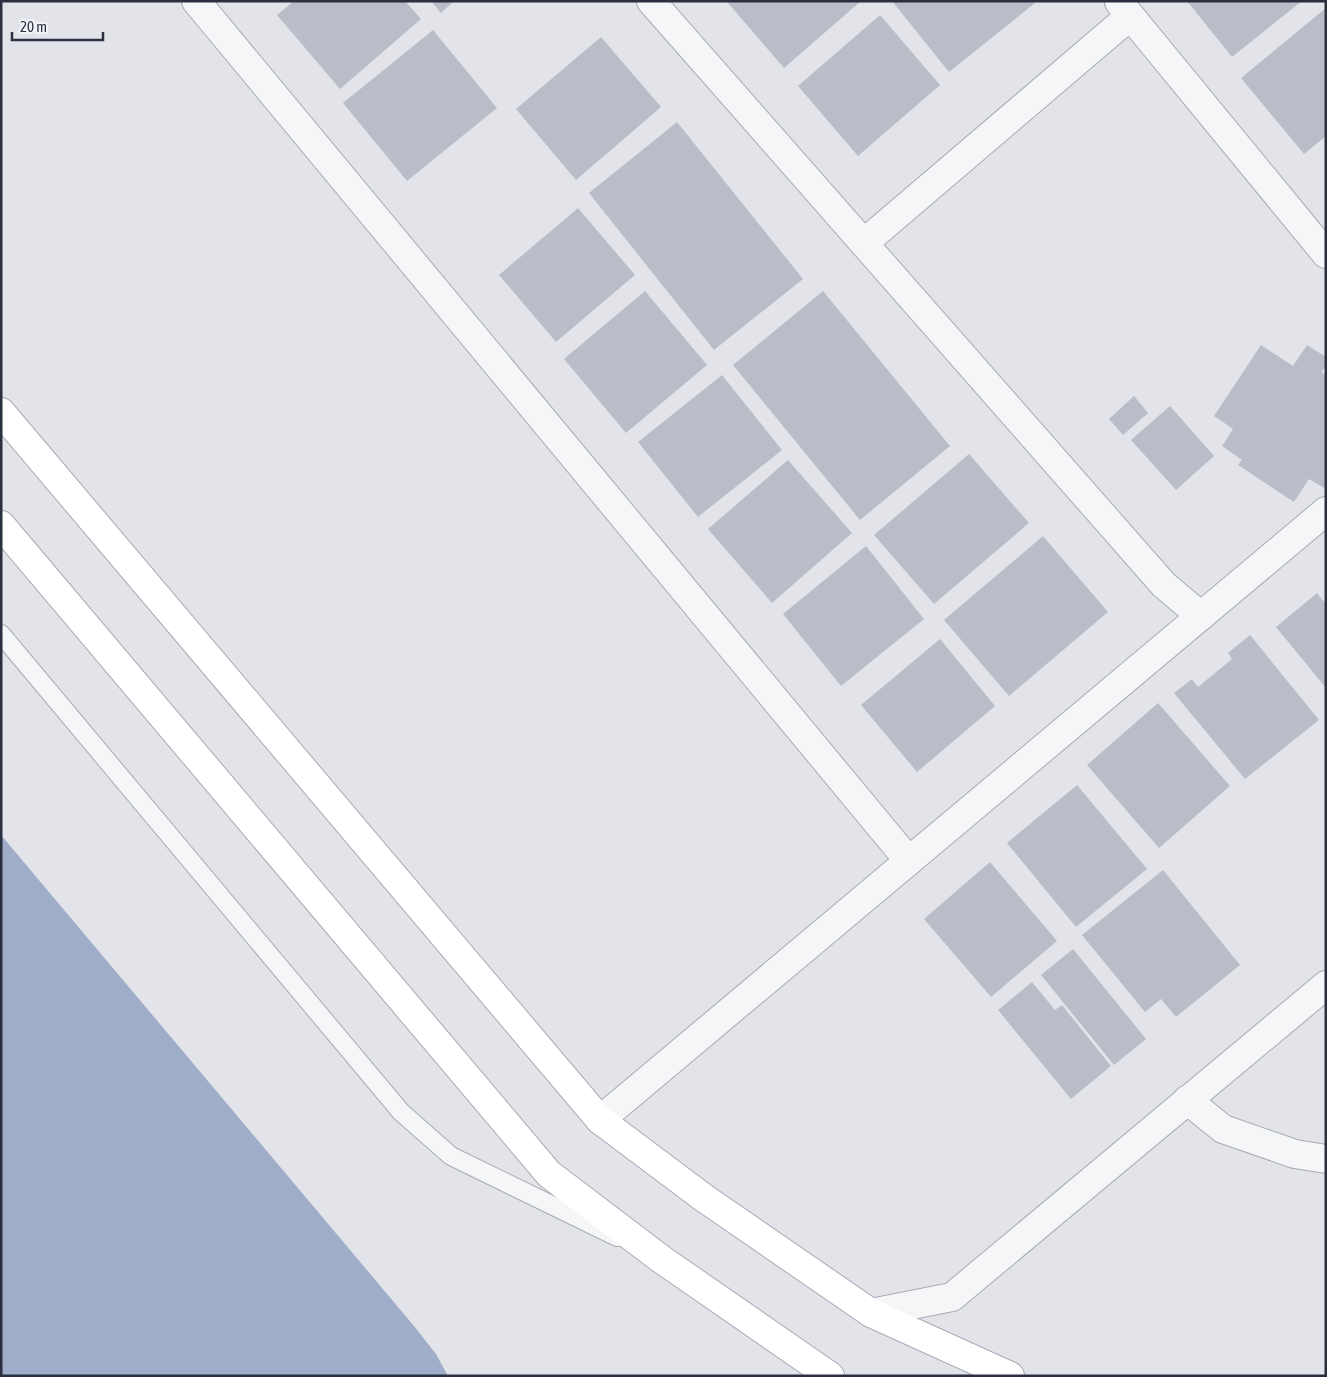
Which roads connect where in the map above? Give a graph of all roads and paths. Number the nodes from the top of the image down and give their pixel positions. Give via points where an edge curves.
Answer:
1 (196, 1) edge
2 (651, 1) edge
3 (1124, 9) edge
4 (864, 243) junction
5 (1326, 254) edge
6 (1, 412) edge
7 (1326, 511) edge
8 (1, 525) edge
9 (1201, 616) junction
10 (1, 634) edge
11 (909, 861) junction
12 (1326, 985) edge
13 (1188, 1100) junction
14 (600, 1120) junction
15 (1326, 1158) edge
16 (661, 1259) junction
17 (871, 1313) junction
18 (830, 1376) edge
19 (1010, 1376) edge

1 - 11 street
2 - 4 street
3 - 4 street
3 - 5 street
4 - 9 street via 1164,585
6 - 14 street
7 - 9 street
8 - 16 street via 549,1174
9 - 11 street
10 - 16 lane via 401,1112 451,1156
11 - 14 street
12 - 13 street
13 - 15 street via 1223,1129 1295,1154
13 - 17 street via 952,1296
14 - 17 street via 704,1198
16 - 18 street
17 - 19 street

